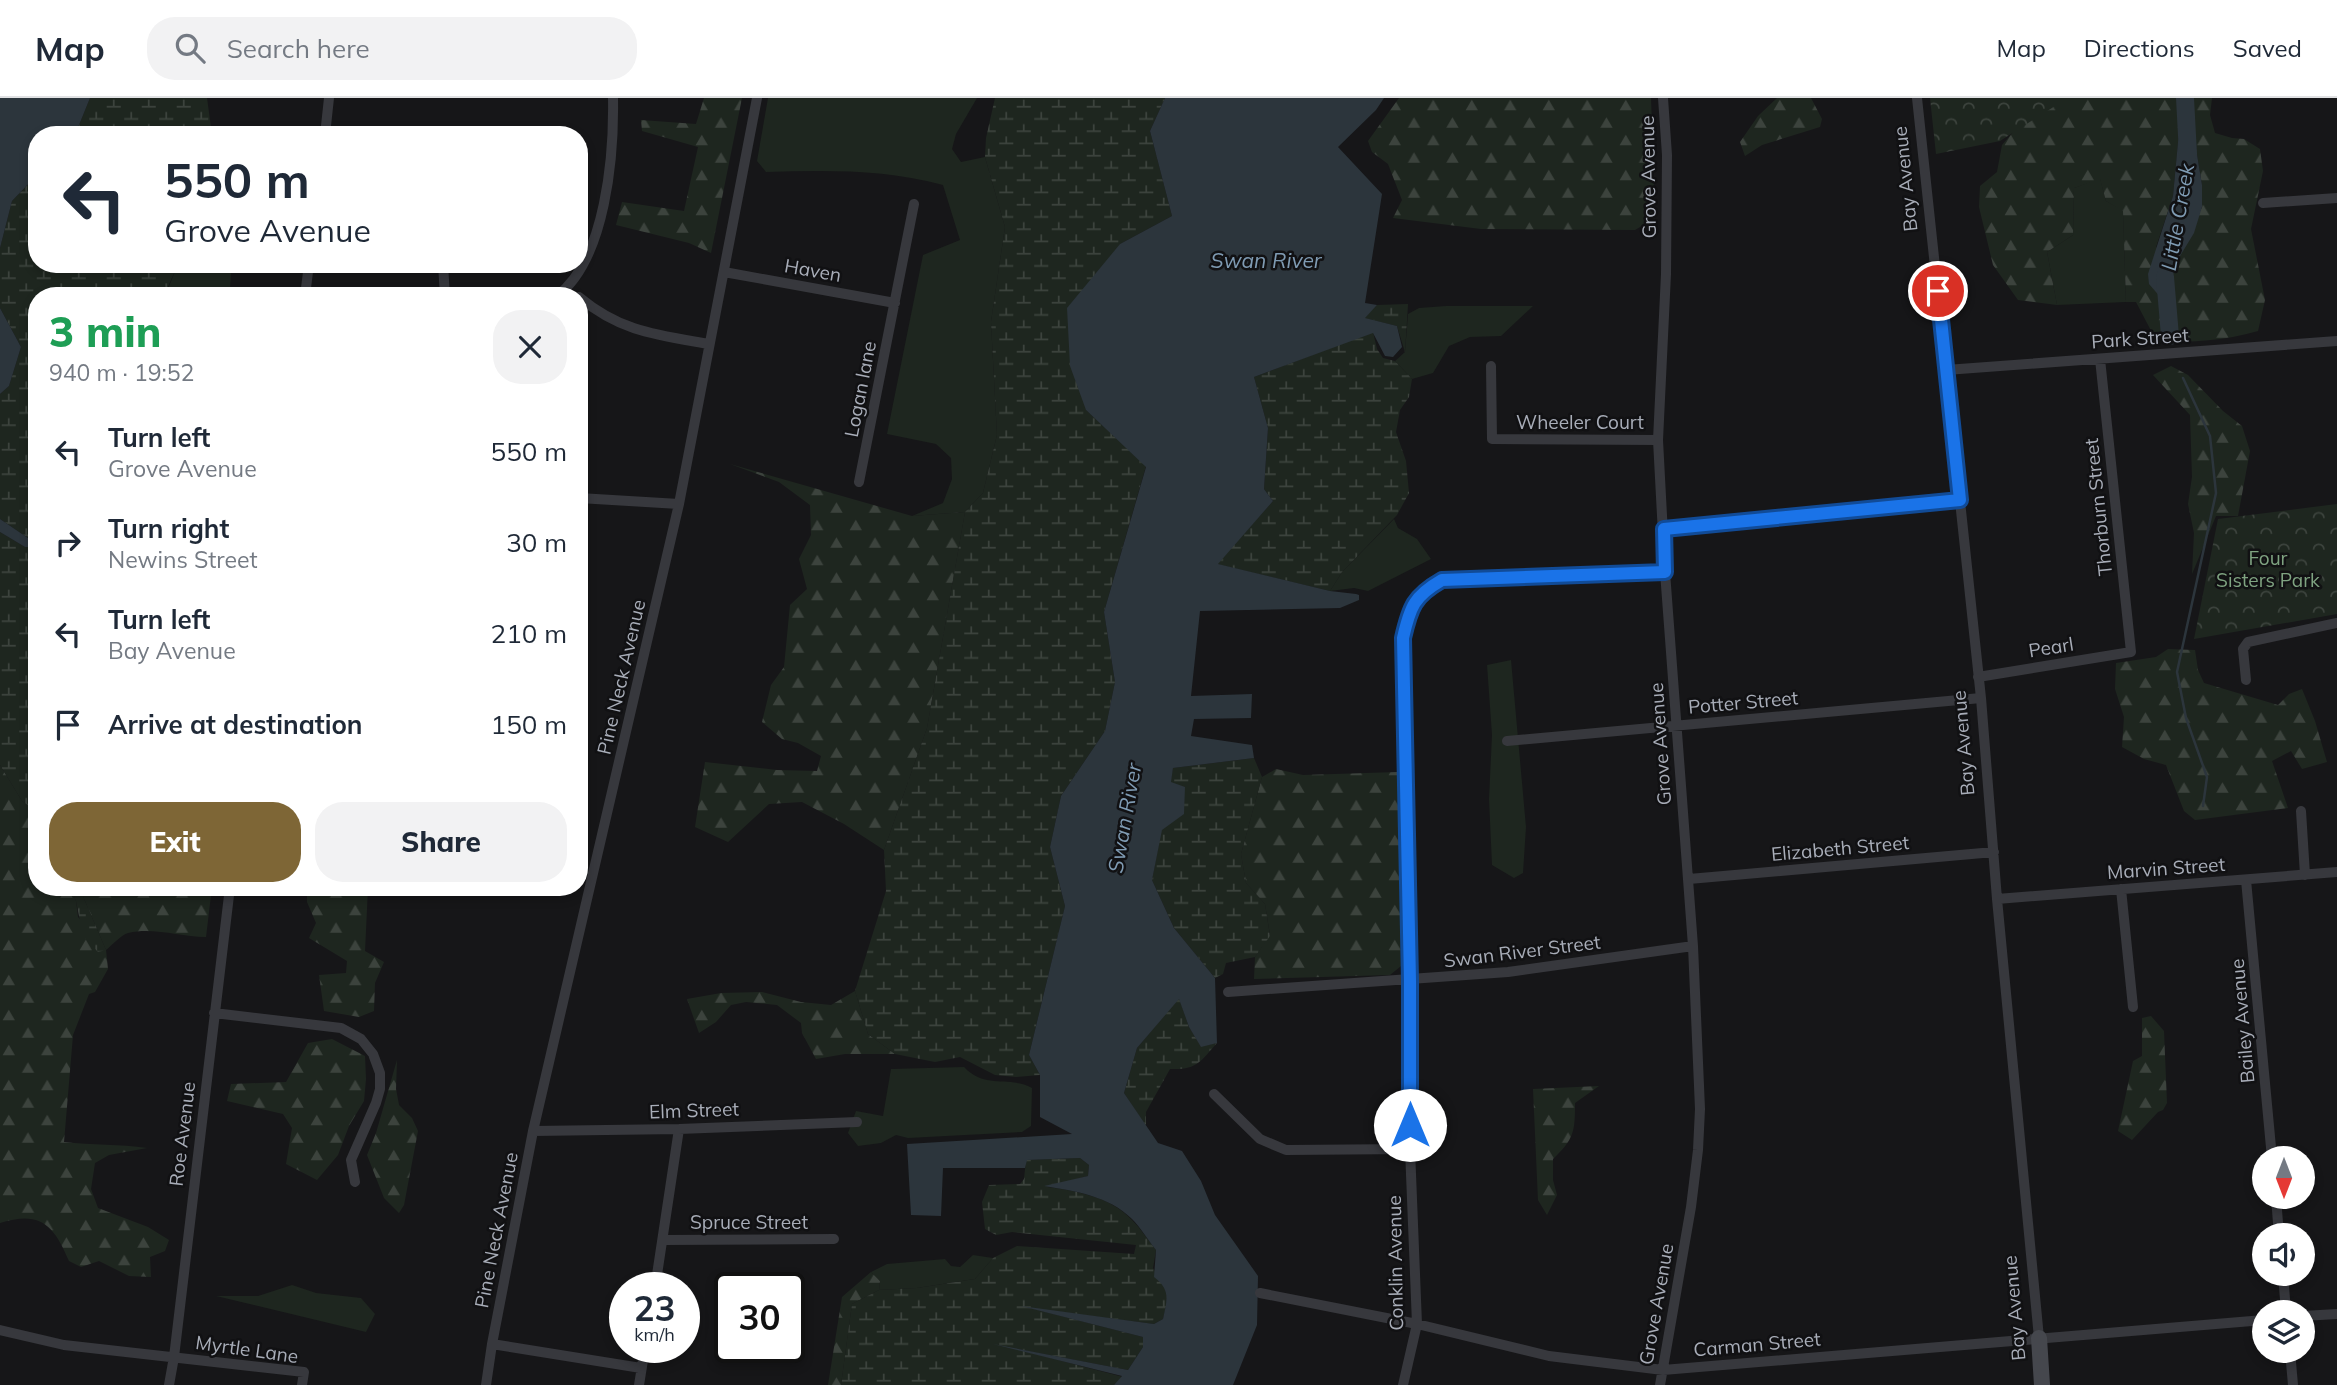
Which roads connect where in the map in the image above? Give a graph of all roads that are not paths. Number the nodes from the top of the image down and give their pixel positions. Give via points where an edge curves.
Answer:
1 (329, 98) edge
2 (613, 98) edge
3 (757, 98) edge
4 (1664, 98) edge
5 (1917, 98) edge
6 (326, 126) edge
7 (2337, 198) edge
8 (2263, 203) dead end
9 (914, 204) dead end
10 (588, 254) edge
11 (724, 272) junction
12 (895, 303) junction
13 (588, 304) edge
14 (2337, 341) edge
15 (709, 344) junction
16 (2100, 359) junction
17 (1491, 366) dead end
18 (1945, 370) junction
19 (1657, 440) junction
20 (859, 482) dead end
21 (588, 499) edge
22 (1960, 500) junction
23 (679, 504) junction
24 (1664, 529) junction
25 (1665, 572) junction
26 (2337, 623) edge
27 (2131, 652) joint
28 (1978, 677) junction
29 (2246, 680) dead end
30 (1981, 698) junction
31 (1676, 726) junction
32 (1507, 741) dead end
33 (2301, 811) dead end
34 (1994, 852) junction
35 (2337, 872) edge
36 (2305, 875) junction
37 (1689, 879) junction
38 (2246, 880) junction
39 (2122, 889) junction
40 (588, 895) edge
41 (229, 896) edge
42 (588, 896) edge
43 (1997, 899) junction
44 (1693, 946) junction
45 (1410, 981) junction
46 (1228, 992) dead end
47 (2133, 1007) dead end
48 (214, 1013) junction
49 (1214, 1094) dead end
50 (857, 1122) dead end
51 (679, 1129) junction
52 (533, 1131) junction
53 (2271, 1146) edge
54 (1410, 1149) junction
55 (355, 1182) dead end
56 (834, 1239) dead end
57 (663, 1240) junction
58 (658, 1272) edge
59 (1260, 1293) dead end
60 (2337, 1314) edge
61 (2315, 1315) edge
62 (2252, 1321) edge
63 (1417, 1324) junction
64 (0, 1330) edge
65 (2039, 1338) junction
66 (492, 1344) junction
67 (174, 1357) junction
68 (642, 1363) edge
69 (2291, 1363) edge
70 (641, 1368) junction
71 (1663, 1370) junction
72 (169, 1385) edge
73 (302, 1385) edge
74 (486, 1385) edge
75 (639, 1385) edge
76 (1403, 1385) edge
77 (1660, 1385) edge
78 (2042, 1385) edge
79 (2293, 1385) edge

1 - 6 street
2 - 10 street via 603,211
3 - 11 street, Pine Neck Avenue
4 - 19 street, Grove Avenue via 1667,274
5 - 18 street, Bay Avenue
7 - 8 street
9 - 12 street, Logan lane
11 - 12 street, Haven
11 - 15 street, Pine Neck Avenue
12 - 20 street, Logan lane
13 - 15 street via 625,327
14 - 16 street, Park Street
15 - 23 street, Pine Neck Avenue
16 - 18 street, Park Street
16 - 27 street, Thorburn Street
17 - 19 street, Wheeler Court via 1492,439
18 - 22 street, Bay Avenue
19 - 24 street, Grove Avenue
21 - 23 street
22 - 24 street
22 - 28 street, Bay Avenue
23 - 40 street, Pine Neck Avenue
24 - 25 street, Grove Avenue
25 - 31 street, Grove Avenue
25 - 45 street, Conklin Avenue via 1442,580 1418,596 1403,638
26 - 29 street via 2248,642 2243,649
27 - 28 street, Pearl
28 - 30 street, Bay Avenue
30 - 31 street, Potter Street
30 - 34 street, Bay Avenue
31 - 32 street, Potter Street
31 - 37 street, Grove Avenue
33 - 36 street
34 - 37 street, Elizabeth Street
34 - 43 street, Bay Avenue
35 - 36 street, Marvin Street
36 - 38 street, Marvin Street
37 - 44 street, Grove Avenue
38 - 39 street, Marvin Street
38 - 53 street, Bailey Avenue
39 - 43 street, Marvin Street
39 - 47 street
41 - 48 street, Roe Avenue
42 - 52 street, Pine Neck Avenue
43 - 65 street, Bay Avenue
44 - 45 street, Swan River Street
44 - 71 street, Grove Avenue via 1698,1150
45 - 46 street, Swan River Street
45 - 54 street, Conklin Avenue
48 - 55 street via 341,1028 353,1033 373,1054 380,1089 351,1160
48 - 67 street, Roe Avenue
49 - 54 street via 1260,1139 1286,1150
50 - 51 street, Elm Street
51 - 52 street, Elm Street
51 - 57 street
52 - 66 street, Pine Neck Avenue
54 - 63 street, Conklin Avenue
56 - 57 street, Spruce Street
57 - 58 street
59 - 63 street, Carman Street
60 - 61 street
62 - 65 street, Carman Street
63 - 71 street, Carman Street via 1549,1356
63 - 76 street, Conklin Avenue
64 - 67 street via 64,1345
65 - 71 street, Carman Street
65 - 78 street, Bay Avenue
66 - 70 street
66 - 74 street, Pine Neck Avenue
67 - 72 street, Roe Avenue
67 - 73 street, Myrtle Lane via 304,1372
68 - 70 street
69 - 79 street
70 - 75 street
71 - 77 street, Grove Avenue

